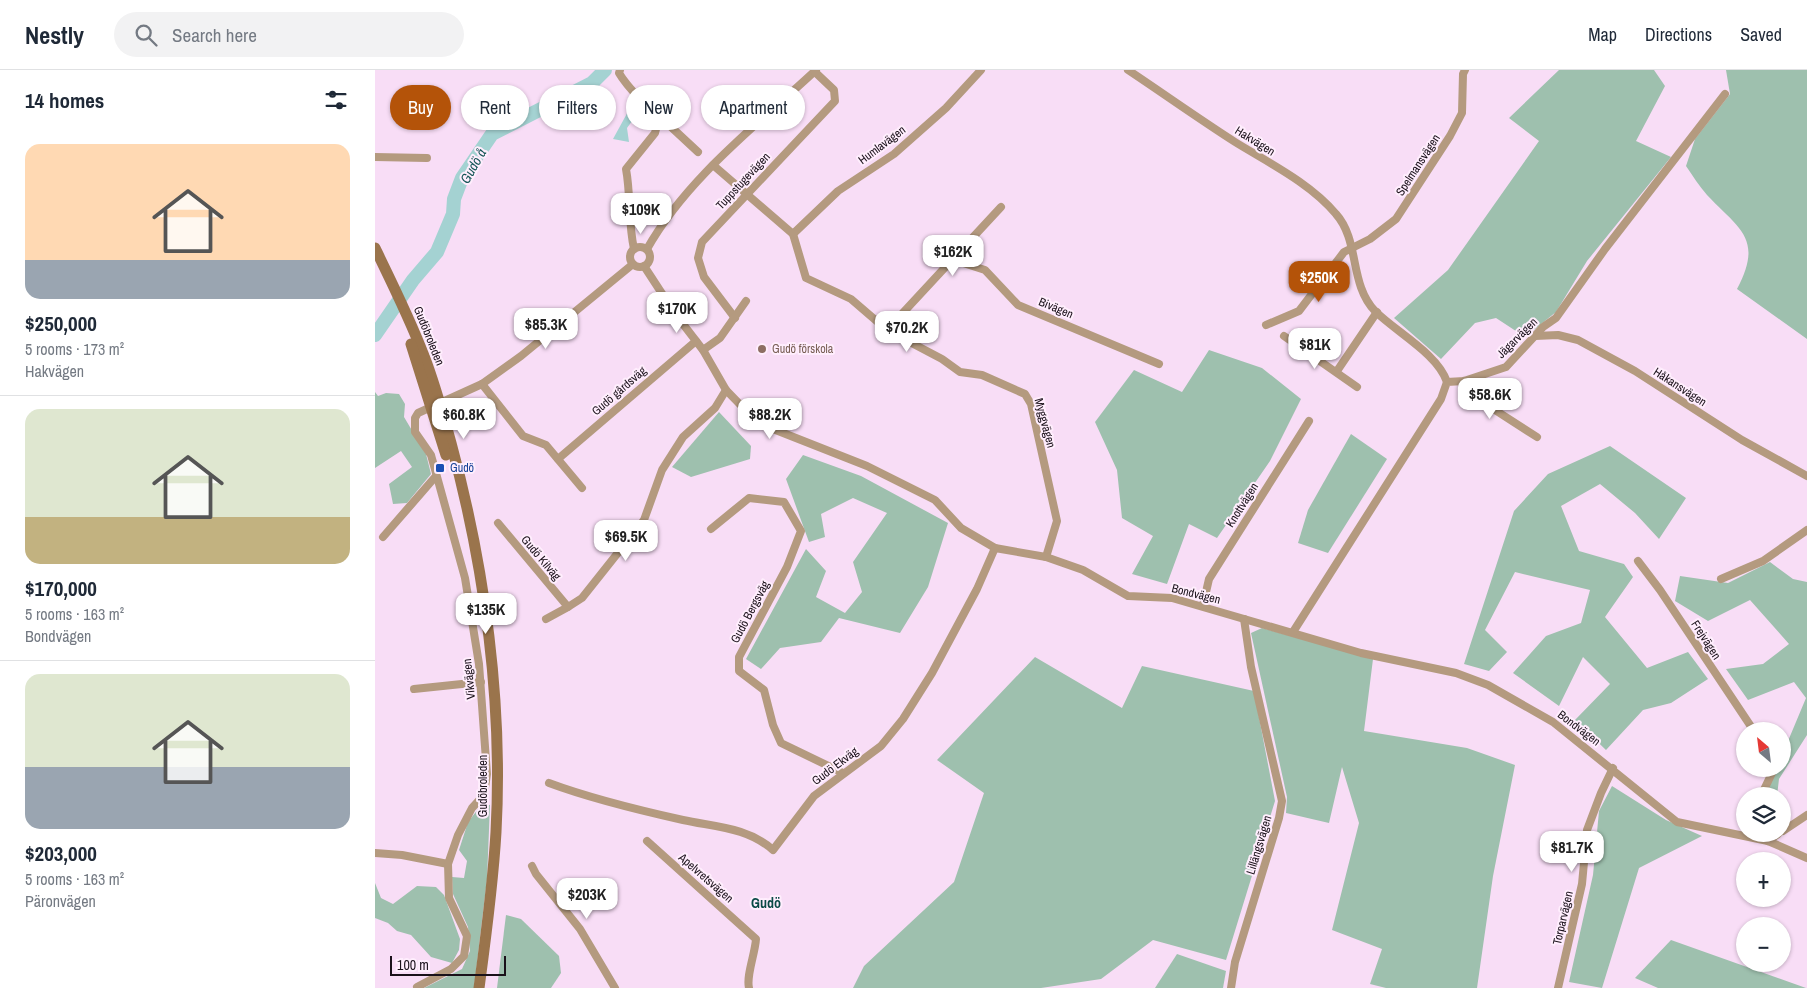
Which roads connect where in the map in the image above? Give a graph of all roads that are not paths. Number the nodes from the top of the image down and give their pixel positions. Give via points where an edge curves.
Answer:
1 (620, 70) edge
2 (981, 70) edge
3 (1128, 70) edge
4 (815, 71) edge
5 (1462, 71) edge
6 (626, 86) edge
7 (1725, 94) dead end
8 (656, 130) edge
9 (675, 130) edge
10 (699, 152) dead end
11 (375, 157) edge
12 (427, 158) dead end
13 (713, 165) junction
14 (746, 194) junction
15 (1001, 207) dead end
16 (793, 234) junction
17 (1351, 247) junction
18 (375, 248) edge
19 (634, 249) junction
20 (647, 250) junction
21 (954, 260) junction
22 (375, 262) edge
23 (633, 264) junction
24 (644, 266) junction
25 (392, 288) junction
26 (746, 301) dead end
27 (1377, 312) junction
28 (735, 318) junction
29 (1266, 325) dead end
30 (887, 330) junction
31 (1284, 336) dead end
32 (1535, 336) junction
33 (696, 341) junction
34 (703, 350) junction
35 (1159, 364) dead end
36 (1337, 371) junction
37 (1464, 381) junction
38 (1447, 382) junction
39 (482, 384) junction
40 (1357, 387) dead end
41 (726, 390) junction
42 (436, 405) junction
43 (1309, 421) dead end
44 (1537, 437) dead end
45 (558, 459) junction
46 (436, 476) junction
47 (1807, 476) edge
48 (582, 488) dead end
49 (498, 523) dead end
50 (711, 529) dead end
51 (1807, 530) edge
52 (383, 537) dead end
53 (995, 548) junction
54 (1046, 557) junction
55 (1638, 561) dead end
56 (1721, 579) dead end
57 (1203, 605) junction
58 (568, 607) junction
59 (546, 619) dead end
60 (1244, 619) junction
61 (1293, 632) junction
62 (481, 682) junction
63 (413, 689) dead end
64 (1748, 722) edge
65 (1613, 768) junction
66 (843, 773) junction
67 (549, 783) dead end
68 (1807, 815) edge
69 (1791, 826) edge
70 (1736, 831) edge
71 (647, 841) dead end
72 (1769, 842) edge
73 (375, 853) edge
74 (1807, 858) edge
75 (448, 864) junction
76 (532, 866) dead end
77 (417, 987) dead end
78 (479, 988) edge
79 (615, 988) edge
80 (749, 988) edge
81 (1231, 988) edge
82 (1558, 988) edge

1 - 6 street
2 - 16 street, Humlavägen via 946,108 894,154 838,191
3 - 17 street, Hakvägen via 1329,205 1341,222
4 - 13 street
4 - 14 street, Tuppstugevägen via 834,90 835,101
5 - 17 street, Spelmansvägen via 1462,113 1412,196 1396,219 1370,239
7 - 32 street, Jägarvägen via 1556,318
8 - 19 street via 626,169 628,218
9 - 10 street
11 - 12 street
13 - 14 street
13 - 20 street via 671,213
14 - 16 street
14 - 28 street, Tuppstugevägen via 702,242 698,258 703,277
15 - 21 street
16 - 30 street, Myggvägen via 806,278 851,299
17 - 27 street, Hakvägen via 1363,293
17 - 29 street via 1299,311
18 - 25 main road, Gudöbroleden
19 - 20 street
19 - 23 street via 630,257
20 - 24 street via 650,260
21 - 30 street
21 - 35 street, Bivägen via 985,270 1021,306
22 - 25 main road, Gudöbroleden
23 - 24 street
23 - 39 street
24 - 33 street, Bondvägen
25 - 42 main road, Gudöbroleden
26 - 28 street
27 - 36 street
27 - 38 street, Hakvägen via 1440,368
28 - 34 street via 720,338
30 - 54 street, Myggvägen via 960,372 982,375 1025,394 1031,404 1057,522
31 - 36 street
32 - 37 street, Jägarvägen via 1505,367
32 - 47 street, Håkansvägen via 1559,335 1578,340
33 - 34 street, Bondvägen
33 - 45 street, Gudö gårdsväg
34 - 41 street, Bondvägen
36 - 40 street
37 - 38 street, Jägarvägen
37 - 44 street via 1481,401
38 - 61 street via 1441,399
39 - 42 street
39 - 45 street via 523,436 546,445
41 - 53 street, Bondvägen via 758,423 867,466 935,500 961,528
41 - 58 street via 715,408 683,437 662,470 644,520 582,598
42 - 46 street, Vikvägen via 418,413 415,432 431,455
42 - 78 main road, Gudöbroleden via 481,585 492,671 497,751 496,832
43 - 57 street, Knottvägen via 1209,579
45 - 48 street
46 - 52 street
46 - 62 street, Vikvägen via 465,578
49 - 58 street, Gudö Kilväg
50 - 66 street, Gudö Bergsväg via 749,498 784,502 801,531 787,567 739,657 739,670 765,690 781,743
51 - 56 street via 1763,561
53 - 54 street, Bondvägen
53 - 66 street, Gudö Ekväg via 977,589 903,720 887,741
54 - 57 street, Bondvägen via 1083,570 1128,596 1173,598
55 - 64 street, Frejvägen
57 - 60 street, Bondvägen
58 - 59 street
60 - 61 street, Bondvägen
60 - 81 street, Lillängsvägen via 1251,667 1282,801 1235,962
61 - 65 street, Bondvägen via 1361,653 1455,673 1488,685 1553,722
62 - 63 street
62 - 75 street, Vikvägen via 487,774 484,795 472,808
65 - 70 street, Bondvägen via 1677,822
65 - 82 street, Torparvägen via 1587,830 1582,884
66 - 67 street, Gudö Ekväg via 814,796 773,850 763,841 719,825 685,821 581,795
68 - 69 street
71 - 80 street, Apelvretsvägen via 755,939
72 - 74 street, Bondvägen
73 - 75 street
75 - 77 street via 449,898 467,936 464,956 451,970
76 - 79 street via 580,929

